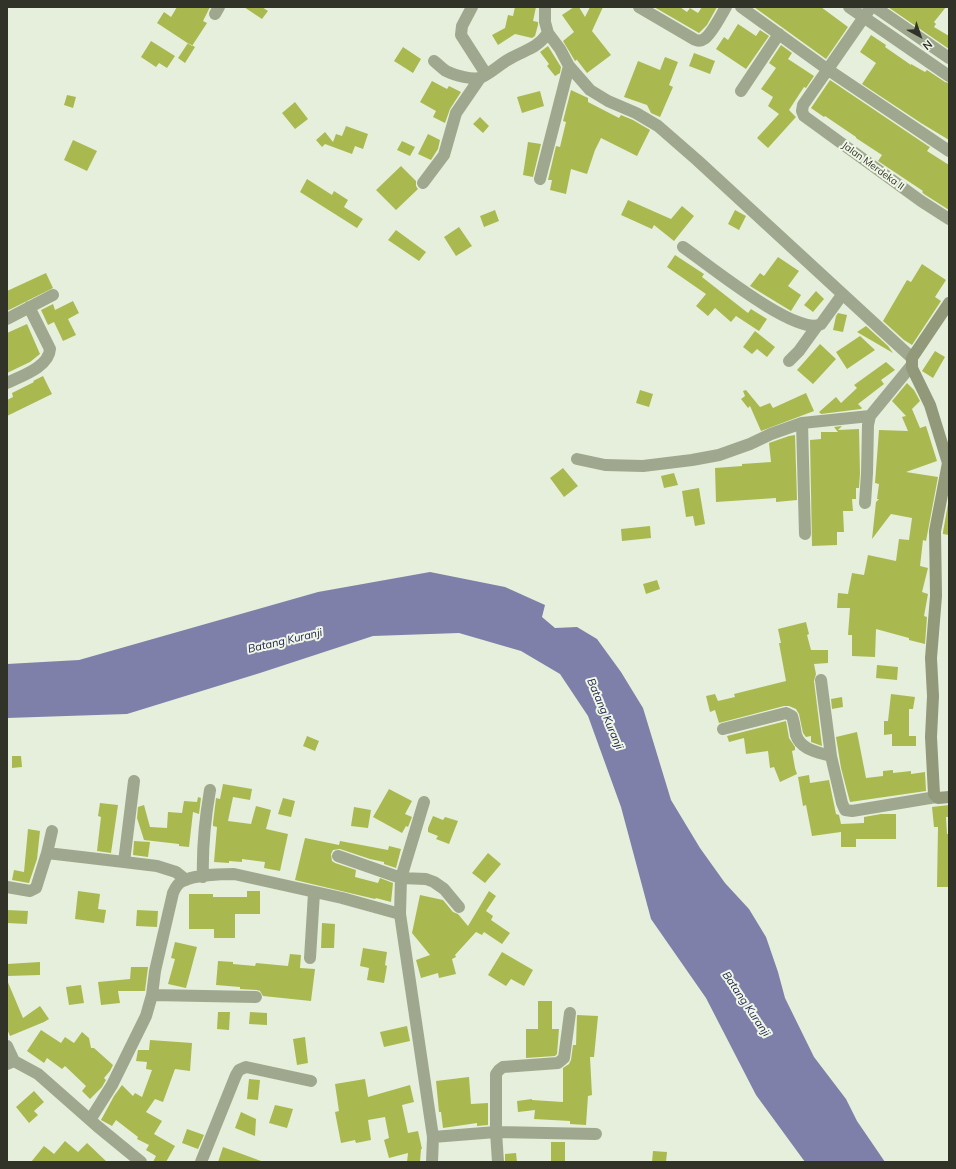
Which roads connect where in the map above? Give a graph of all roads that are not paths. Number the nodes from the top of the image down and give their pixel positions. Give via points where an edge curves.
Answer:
1 (472, 7) edge
2 (545, 7) edge
3 (639, 7) edge
4 (726, 7) edge
5 (741, 7) edge
6 (849, 7) edge
7 (871, 7) edge
8 (875, 7) edge
9 (864, 18) junction
10 (548, 34) junction
11 (779, 34) junction
12 (938, 50) junction
13 (949, 58) edge
14 (434, 61) dead end
15 (930, 62) junction
16 (570, 66) junction
17 (827, 69) junction
18 (483, 76) junction
19 (949, 76) edge
20 (741, 91) dead end
21 (949, 152) edge
22 (540, 179) dead end
23 (423, 183) dead end
24 (949, 219) edge
25 (683, 247) dead end
26 (53, 295) dead end
27 (842, 295) junction
28 (949, 303) edge
29 (29, 307) junction
30 (7, 318) edge
31 (817, 326) junction
32 (789, 361) dead end
33 (911, 362) junction
34 (7, 382) edge
35 (870, 416) junction
36 (802, 423) junction
37 (577, 459) dead end
38 (948, 463) edge
39 (865, 502) dead end
40 (805, 534) dead end
41 (821, 680) dead end
42 (723, 729) dead end
43 (831, 756) junction
44 (134, 780) dead end
45 (210, 790) dead end
46 (942, 797) edge
47 (424, 802) dead end
48 (52, 831) dead end
49 (47, 853) junction
50 (338, 856) dead end
51 (124, 862) junction
52 (203, 877) junction
53 (401, 878) junction
54 (186, 880) junction
55 (7, 887) edge
56 (314, 893) junction
57 (459, 907) dead end
58 (400, 914) junction
59 (310, 958) dead end
60 (152, 995) junction
61 (256, 997) dead end
62 (570, 1013) dead end
63 (7, 1046) edge
64 (10, 1062) edge
65 (311, 1081) dead end
66 (90, 1120) junction
67 (496, 1132) junction
68 (596, 1134) dead end
69 (433, 1137) junction
70 (140, 1162) edge
71 (202, 1162) edge
72 (432, 1162) edge
73 (498, 1162) edge

1 - 18 street via 462,26 461,35
2 - 10 street
3 - 4 street via 692,38 700,40 709,34
5 - 11 street
6 - 9 street
7 - 9 street
8 - 12 street
9 - 15 street
9 - 17 street
10 - 16 street
10 - 18 street via 535,47 511,58
11 - 17 street
11 - 20 street
12 - 13 street
12 - 15 street
14 - 18 street via 445,70 459,76
15 - 19 street
16 - 22 street
16 - 27 street via 590,90 658,126
17 - 21 street
17 - 24 street, Jalan Merdeka II via 802,108 804,116
18 - 23 street via 456,113 444,155
25 - 31 street via 755,300 782,316
26 - 29 street
27 - 31 street
27 - 33 street
28 - 33 street
29 - 30 street
29 - 34 street via 50,349 50,354 43,365
31 - 32 street
33 - 35 street
33 - 38 street via 930,405
35 - 36 street
35 - 39 street
36 - 37 street via 719,455 692,460 643,466 605,465
36 - 40 street
38 - 46 street via 935,531 936,583 931,658 934,794
41 - 43 street
42 - 43 street via 788,713 793,718 797,737 803,746
43 - 46 street via 845,810
44 - 51 street
45 - 52 street via 205,814
47 - 53 street
48 - 49 street
49 - 51 street
49 - 55 street via 36,888 30,890
50 - 53 street
51 - 54 street via 158,866 176,872
52 - 54 street
52 - 56 street via 234,874
53 - 57 street via 426,879 434,882 444,889
53 - 58 street
54 - 60 street via 179,884 173,893
56 - 58 street
56 - 59 street
58 - 69 street
60 - 61 street
60 - 66 street via 146,1016 112,1085
62 - 67 street via 562,1060 558,1063 503,1068 496,1074
63 - 64 street
64 - 66 street via 38,1074
65 - 71 street via 242,1068 236,1074
66 - 70 street
67 - 68 street
67 - 69 street
67 - 73 street
69 - 72 street

